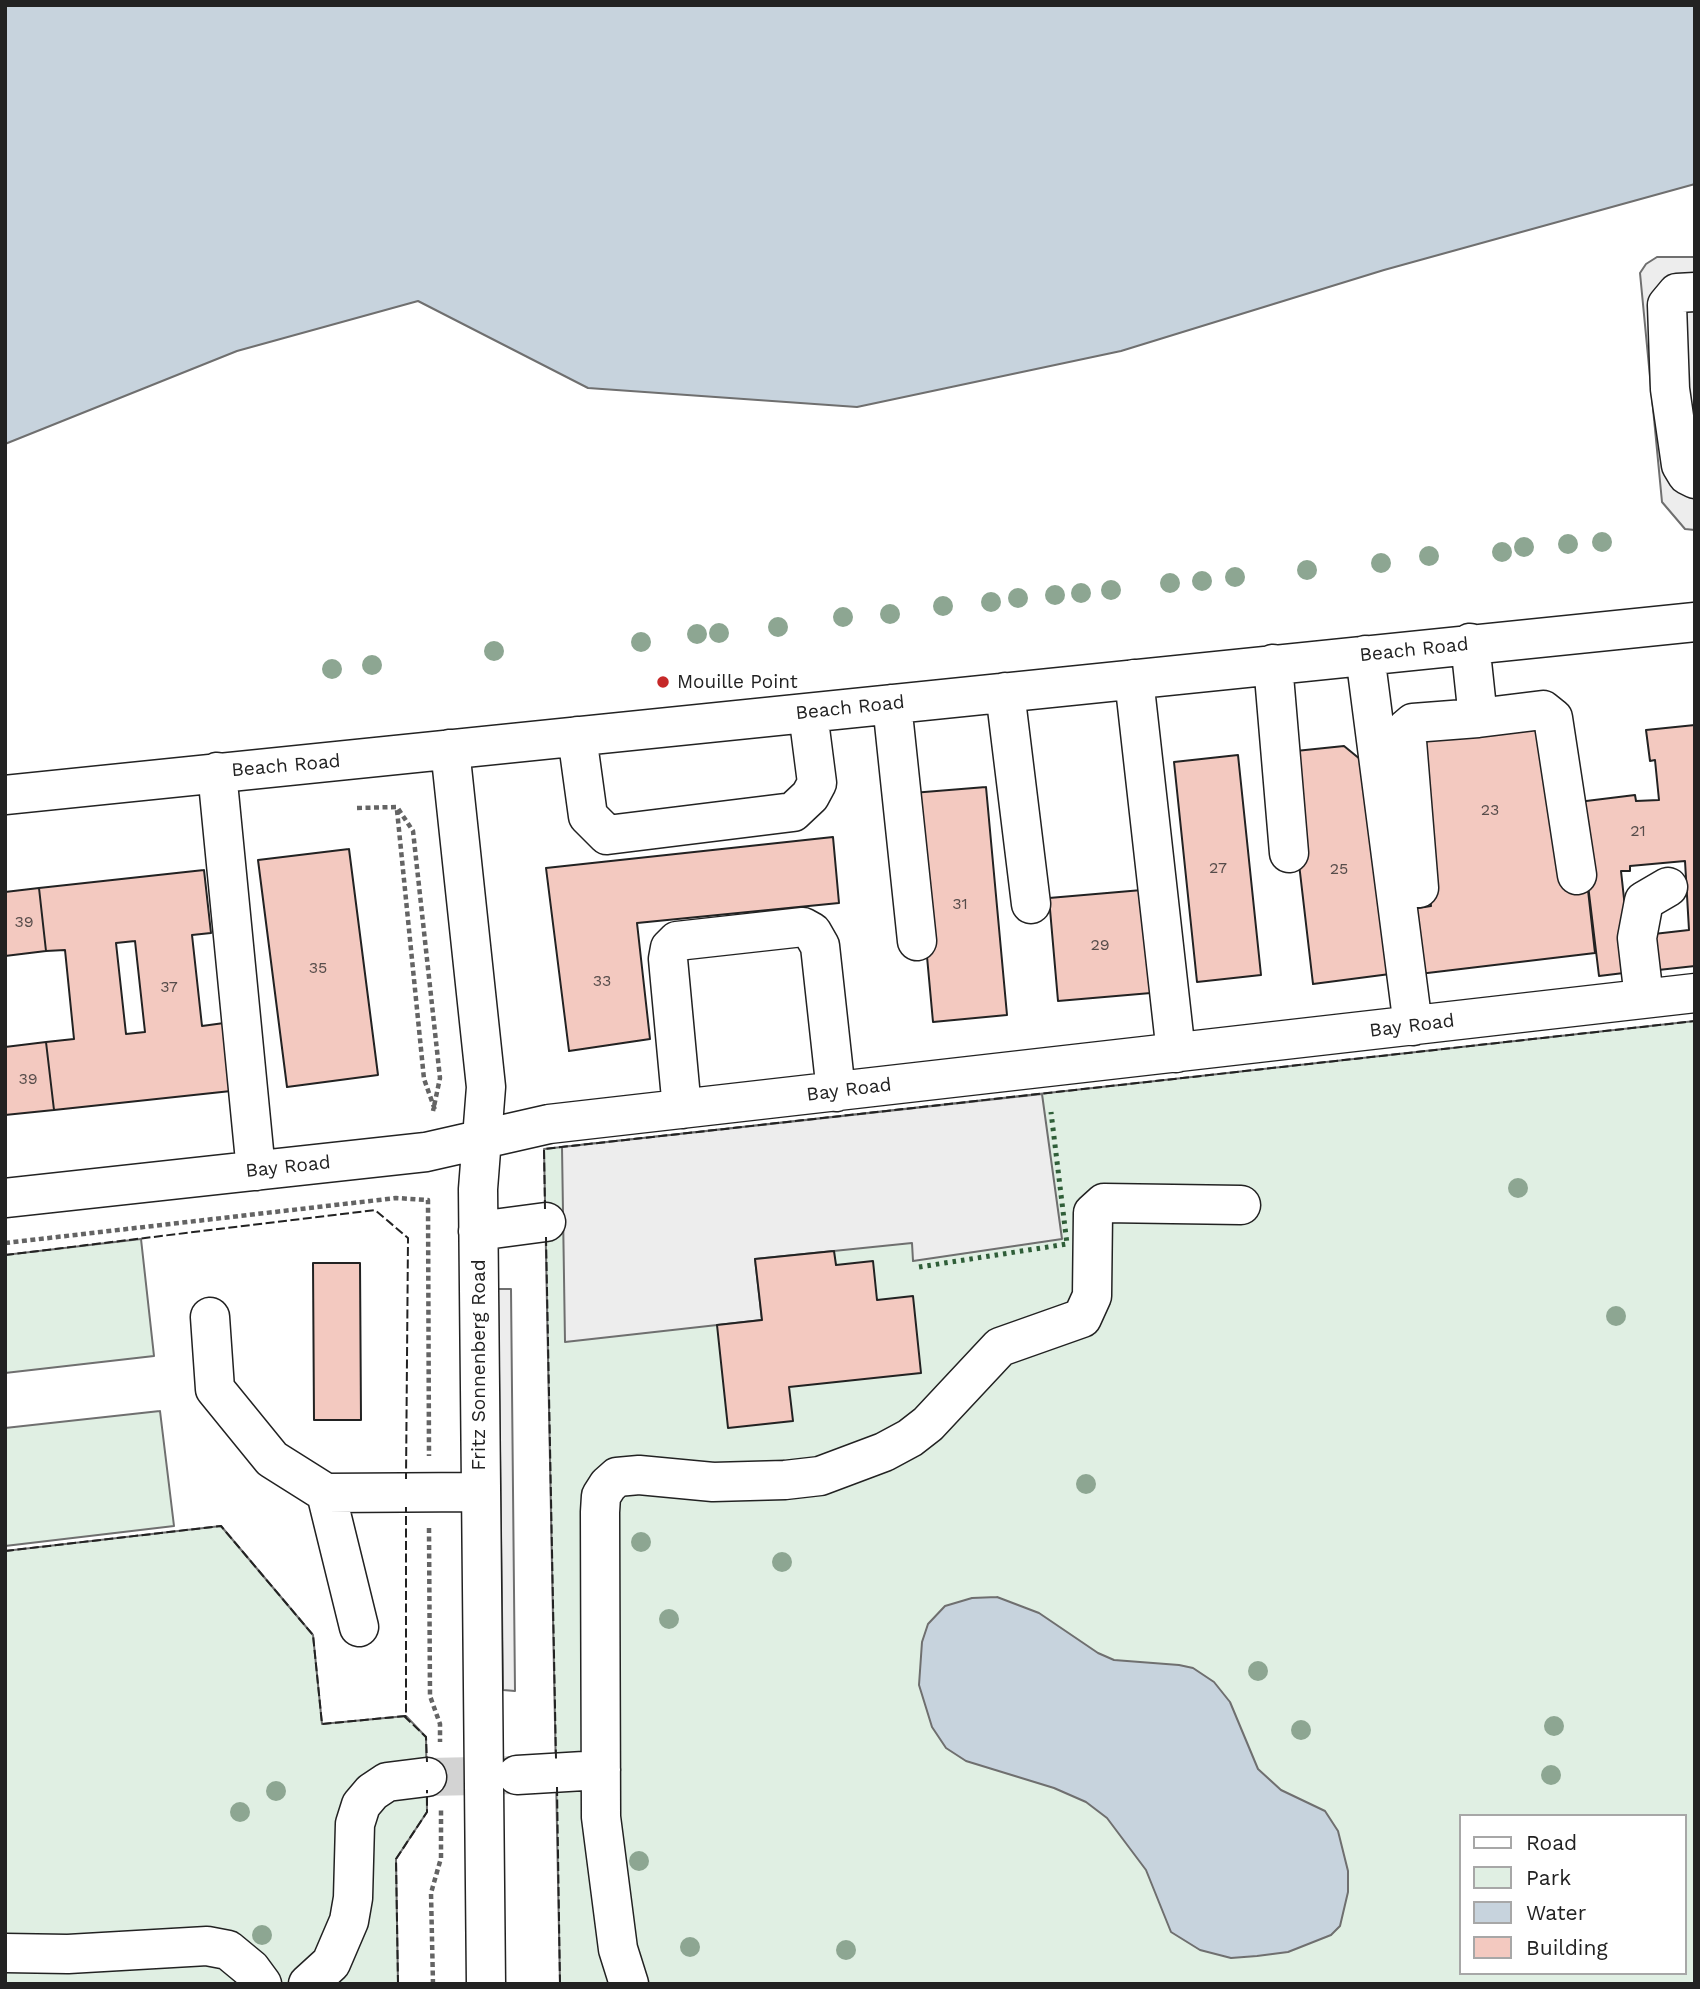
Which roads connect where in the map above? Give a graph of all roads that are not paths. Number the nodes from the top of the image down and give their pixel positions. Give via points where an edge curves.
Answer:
1 (1695, 292) edge
2 (1682, 390) edge
3 (1695, 479) edge
4 (1695, 622) edge
5 (1470, 643) junction
6 (1364, 655) junction
7 (1273, 664) junction
8 (1134, 679) junction
9 (1005, 692) junction
10 (892, 704) junction
11 (807, 713) junction
12 (1478, 718) junction
13 (577, 736) junction
14 (450, 749) junction
15 (218, 772) junction
16 (5, 795) edge
17 (1289, 853) dead end
18 (1577, 874) dead end
19 (1668, 887) dead end
20 (1419, 891) dead end
21 (1031, 904) dead end
22 (916, 941) dead end
23 (1695, 993) edge
24 (1644, 998) junction
25 (1413, 1026) junction
26 (1176, 1053) junction
27 (836, 1092) junction
28 (682, 1109) junction
29 (482, 1140) junction
30 (256, 1171) junction
31 (5, 1198) edge
32 (1241, 1205) dead end
33 (546, 1222) dead end
34 (478, 1231) junction
35 (210, 1317) dead end
36 (480, 1492) junction
37 (327, 1493) junction
38 (359, 1627) dead end
39 (601, 1770) junction
40 (517, 1775) tunnel mouth
41 (427, 1777) tunnel mouth
42 (5, 1953) edge
43 (262, 1984) edge
44 (308, 1984) edge
45 (486, 1984) edge
46 (629, 1984) edge

1 - 2 street via 1677,293 1667,305
2 - 3 street via 1681,465
4 - 5 street, Beach Road
5 - 6 street, Beach Road
5 - 12 street
6 - 7 street, Beach Road
6 - 25 street
7 - 8 street, Beach Road
7 - 17 street
8 - 9 street, Beach Road
8 - 26 street
9 - 10 street, Beach Road
9 - 21 street
10 - 11 street, Beach Road
10 - 22 street
11 - 13 street, Beach Road
11 - 13 street via 817,783 793,812 607,835 589,816
12 - 18 street via 1543,710 1553,718
12 - 20 street via 1413,723 1406,729
13 - 14 street, Beach Road
14 - 15 street, Beach Road
14 - 29 street, Fritz Sonnenberg Road via 486,1087
15 - 16 street, Beach Road
15 - 30 street
19 - 24 street via 1644,901 1637,938
23 - 24 street, Bay Road
24 - 25 street, Bay Road
25 - 26 street, Bay Road
26 - 27 street, Bay Road
27 - 28 street, Bay Road
27 - 28 street via 820,946 812,932 791,928 677,942 670,948 667,959
28 - 29 street, Bay Road via 549,1124
29 - 30 street, Bay Road via 426,1152
29 - 34 street, Fritz Sonnenberg Road
30 - 31 street, Bay Road
32 - 39 street via 1104,1203 1093,1213 1092,1297 1082,1318 1000,1347 928,1424 884,1452 820,1476 785,1480 617,1477 601,1496 600,1511
33 - 34 street
34 - 36 street, Fritz Sonnenberg Road
35 - 37 street via 215,1389 272,1460
36 - 37 street
36 - 45 street, Fritz Sonnenberg Road
37 - 38 street
39 - 40 street
39 - 46 street via 601,1817 618,1949
41 - 44 street via 387,1782 361,1805 355,1824 349,1921 331,1963
42 - 43 street via 207,1946 228,1950

